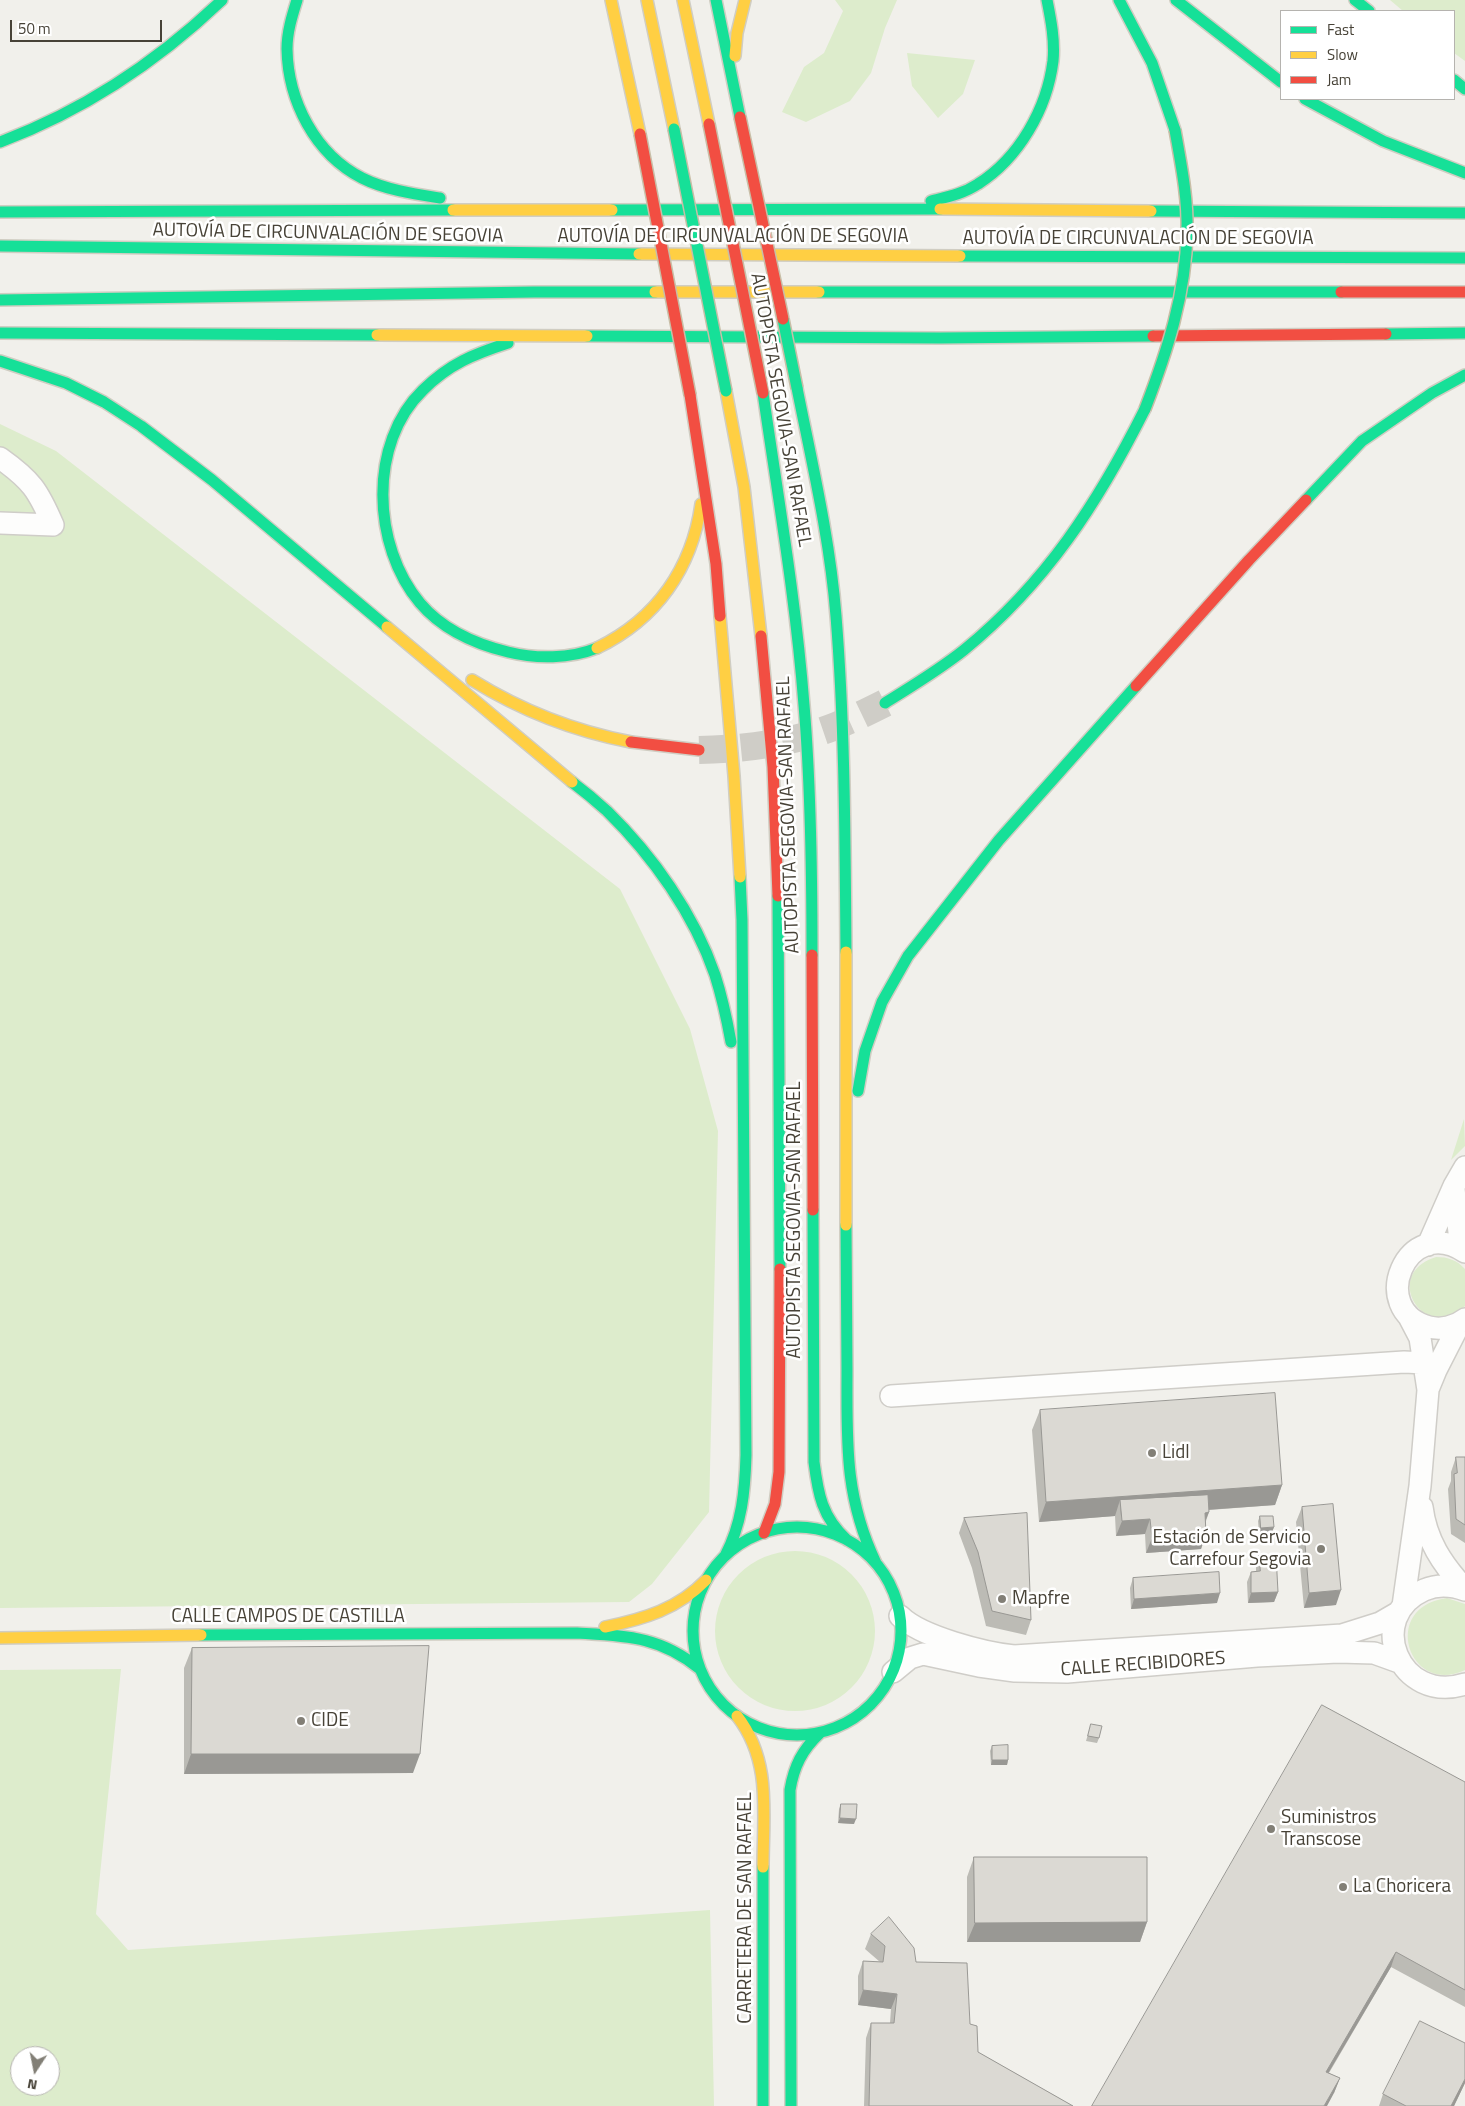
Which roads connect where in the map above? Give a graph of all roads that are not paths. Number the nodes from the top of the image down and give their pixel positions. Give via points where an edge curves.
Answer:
1 (222, 0) edge
2 (297, 0) edge
3 (598, 0) edge
4 (612, 0) edge
5 (647, 0) edge
6 (683, 0) edge
7 (716, 0) edge
8 (745, 0) edge
9 (1047, 0) edge
10 (1119, 0) edge
11 (1176, 0) edge
12 (1355, 0) edge
13 (1368, 10) edge
14 (1280, 81) edge
15 (1455, 81) edge
16 (628, 84) junction
17 (1465, 89) edge
18 (1307, 100) edge
19 (740, 117) junction
20 (0, 142) edge
21 (1465, 173) edge
22 (868, 209) junction
23 (545, 210) junction
24 (0, 212) edge
25 (1465, 213) edge
26 (0, 246) edge
27 (1465, 258) edge
28 (1465, 292) edge
29 (0, 300) edge
30 (0, 333) edge
31 (1465, 334) edge
32 (595, 335) junction
33 (0, 361) edge
34 (1465, 375) edge
35 (698, 445) junction
36 (0, 458) edge
37 (0, 523) edge
38 (312, 562) junction
39 (442, 658) dead end
40 (464, 674) dead end
41 (885, 703) tunnel mouth
42 (699, 750) tunnel mouth
43 (745, 1138) junction
44 (848, 1144) junction
45 (1465, 1167) edge
46 (1454, 1186) junction
47 (1428, 1245) junction
48 (1465, 1250) edge
49 (1408, 1315) junction
50 (1463, 1321) edge
51 (1425, 1363) junction
52 (1428, 1390) junction
53 (891, 1396) dead end
54 (1420, 1486) junction
55 (764, 1533) junction
56 (847, 1540) junction
57 (725, 1556) junction
58 (876, 1563) junction
59 (706, 1580) junction
60 (1465, 1589) edge
61 (1401, 1609) junction
62 (900, 1616) junction
63 (577, 1633) junction
64 (0, 1638) edge
65 (1400, 1662) junction
66 (700, 1669) junction
67 (893, 1672) junction
68 (1465, 1684) edge
69 (737, 1716) junction
70 (820, 1733) junction
71 (764, 2106) edge
72 (791, 2106) edge

1 - 20 main road via 187,33 105,92
2 - 23 main road via 287,48 289,77 311,129 323,147 341,164 361,177 411,194
3 - 16 main road via 612,30
4 - 16 main road
5 - 55 main road, AUTOPISTA SEGOVIA-SAN RAFAEL, bridge via 744,487 773,767 781,1092 780,1451 777,1493
6 - 56 main road, AUTOPISTA SEGOVIA-SAN RAFAEL, bridge via 763,393 792,588 808,770 812,941 814,1467 828,1520
7 - 19 main road
8 - 19 main road via 735,60
9 - 22 main road via 1053,60 1046,93 1032,125 1015,151 990,176 945,200
10 - 41 main road, bridge via 1149,53 1175,130 1187,232 1184,270 1170,341 1145,409 1120,460 1077,530 999,620 937,670
11 - 14 main road
12 - 13 main road
15 - 17 main road
16 - 35 main road, bridge
18 - 21 main road via 1393,147
19 - 44 main road, bridge via 797,388 836,614 846,763
22 - 23 main road
22 - 25 main road
23 - 24 main road
26 - 27 main road, AUTOVÍA DE CIRCUNVALACIÓN DE SEGOVIA via 524,254
28 - 29 main road via 544,292
30 - 32 main road
31 - 32 main road via 949,338
32 - 35 main road via 517,341 484,349 434,377 411,402 394,431 386,462 383,500 386,528 394,555 421,603 469,639 533,657 594,649 619,635 644,617 675,583 687,561 702,498
33 - 38 main road via 66,383 112,406 212,480
34 - 44 main road via 1432,393 1362,441 1249,560 999,840 954,895 908,956 882,1002 865,1051
35 - 43 main road via 716,564 734,776 742,920
36 - 37 street via 20,472 34,488 53,525
38 - 39 main road
38 - 43 main road via 607,812 670,886 711,963 727,1016
40 - 42 main road via 523,710 562,726 636,744
43 - 57 main road via 745,1470 740,1523
44 - 58 main road via 847,1450 856,1518
45 - 46 street
46 - 47 street
46 - 48 street via 1458,1226
47 - 48 street via 1449,1244
47 - 49 street via 1412,1253 1398,1274 1399,1300
49 - 50 street via 1417,1322 1438,1328
49 - 51 street via 1420,1338
50 - 52 street
51 - 52 street
51 - 53 street
52 - 54 street
54 - 60 street via 1429,1538 1437,1556
54 - 61 street
55 - 56 main road via 804,1528
55 - 57 main road
56 - 58 main road
57 - 59 main road
58 - 62 main road via 891,1586
59 - 63 main road, CALLE CAMPOS DE CASTILLA via 686,1600 662,1612
59 - 66 main road via 693,1624
60 - 61 street, CALLE RECIBIDORES via 1437,1586 1418,1593
61 - 62 street, CALLE RECIBIDORES via 1380,1623 1342,1635 1014,1656 926,1633
61 - 65 street via 1393,1637
62 - 67 main road via 901,1639
63 - 64 main road, CALLE CAMPOS DE CASTILLA
63 - 66 main road, CALLE CAMPOS DE CASTILLA via 636,1637 658,1642 678,1651
65 - 67 street, CALLE RECIBIDORES via 1374,1653 1338,1652 1040,1672 979,1666 923,1654 910,1658
65 - 68 street via 1412,1676 1428,1686 1447,1688
66 - 69 main road via 715,1695
67 - 70 main road via 865,1711
69 - 70 main road via 774,1733
69 - 71 main road, CARRETERA DE SAN RAFAEL via 754,1742 763,1776
70 - 72 main road via 799,1755 790,1790

